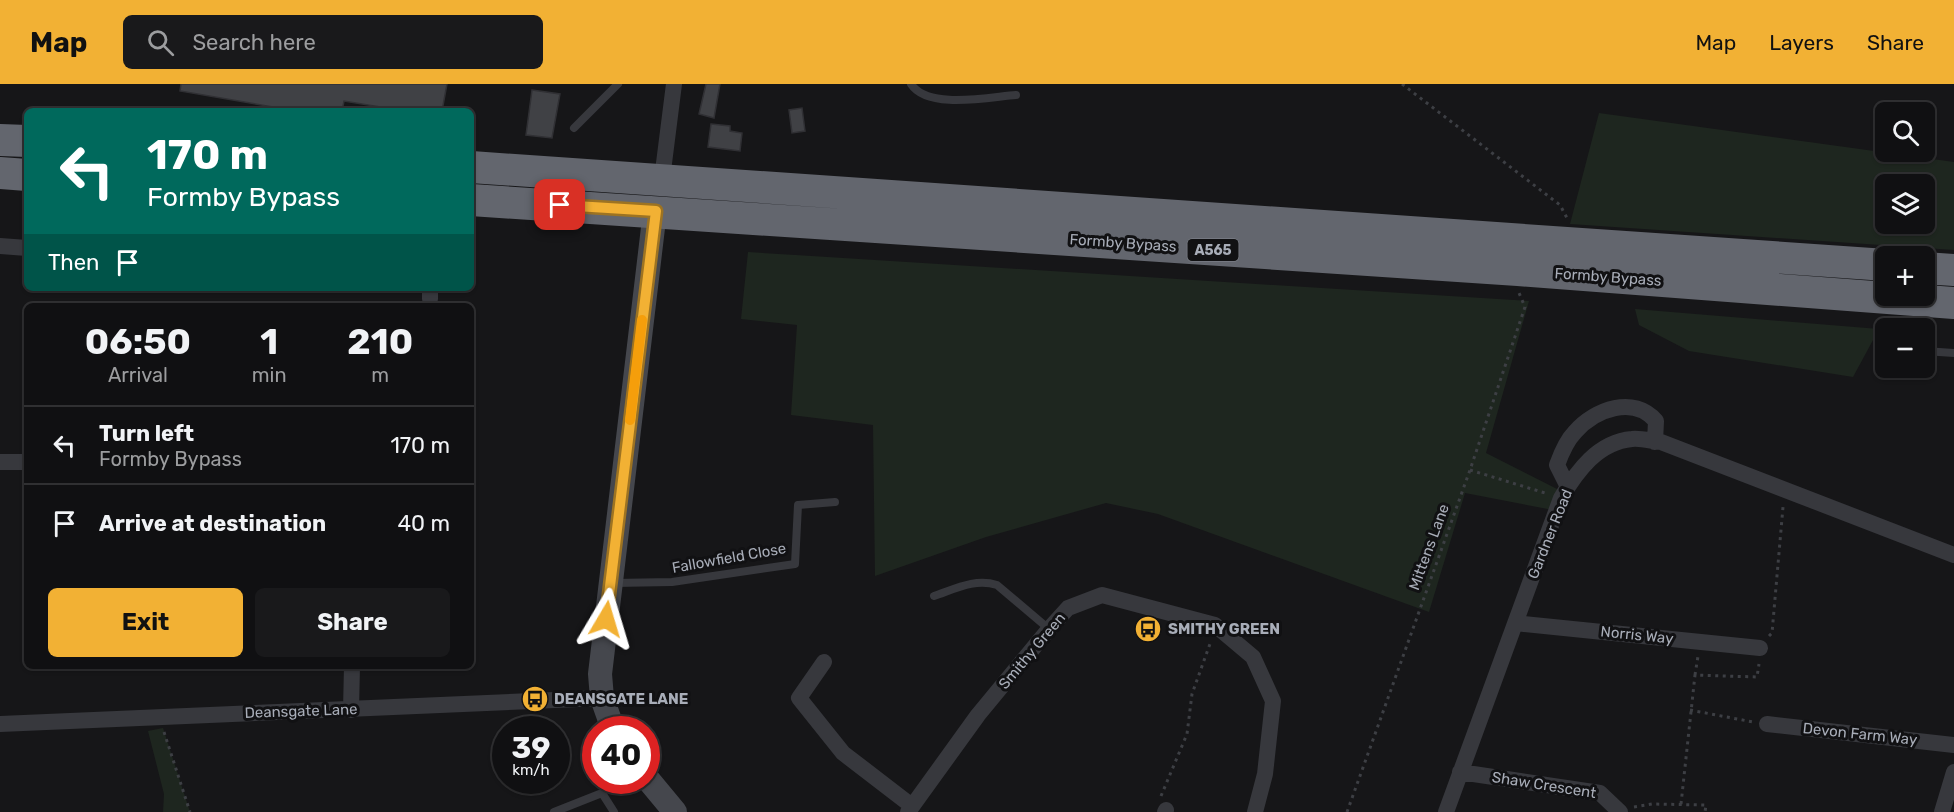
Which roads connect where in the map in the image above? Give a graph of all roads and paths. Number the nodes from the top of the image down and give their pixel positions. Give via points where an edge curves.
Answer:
1 (618, 84) edge
2 (674, 84) edge
3 (911, 84) edge
4 (1402, 84) edge
5 (1016, 95) dead end
6 (574, 128) dead end
7 (0, 140) edge
8 (24, 141) edge
9 (474, 167) edge
10 (0, 173) edge
11 (24, 175) edge
12 (662, 179) junction
13 (474, 200) edge
14 (656, 211) junction
15 (1570, 224) dead end
16 (0, 246) edge
17 (24, 248) edge
18 (1875, 264) edge
19 (1935, 269) edge
20 (1954, 270) edge
21 (1517, 289) dead end
22 (1954, 303) edge
23 (1935, 351) edge
24 (1954, 352) edge
25 (1655, 442) junction
26 (0, 462) edge
27 (24, 462) edge
28 (1470, 470) junction
29 (1564, 493) junction
30 (835, 502) dead end
31 (1954, 555) edge
32 (611, 583) junction
33 (934, 596) dead end
34 (1515, 623) junction
35 (1215, 625) junction
36 (1049, 629) junction
37 (1760, 648) dead end
38 (824, 662) dead end
39 (352, 669) edge
40 (602, 698) junction
41 (351, 710) junction
42 (1690, 710) dead end
43 (158, 716) junction
44 (608, 716) edge
45 (0, 724) edge
46 (1767, 724) joint
47 (1954, 745) edge
48 (1460, 772) junction
49 (1954, 772) edge
50 (660, 794) edge
51 (910, 809) edge
52 (1166, 811) edge
53 (1619, 811) edge
54 (190, 812) edge
55 (554, 812) edge
56 (614, 812) edge
57 (675, 812) edge
58 (1255, 812) edge
59 (1347, 812) edge
60 (1446, 812) edge
61 (1705, 812) edge
62 (1942, 812) edge

1 - 6 lane
2 - 12 street
3 - 5 lane via 925,96 940,100
4 - 15 path via 1560,205
7 - 8 highway
9 - 12 highway, A565
10 - 11 highway
12 - 18 highway, A565
13 - 14 highway, Formby Bypass / A565
14 - 22 highway, Formby Bypass / A565
14 - 32 street
16 - 17 street
19 - 20 highway
21 - 28 path, Mittens Lane via 1525,307
23 - 24 lane
25 - 29 street, Gardner Road via 1633,439 1605,446 1575,475
25 - 29 street via 1656,421 1651,414 1625,405 1607,410 1575,432 1561,454 1557,465
25 - 31 street, Gardner Road
26 - 27 street
28 - 29 path
28 - 59 path, Mittens Lane
29 - 34 street, Gardner Road
30 - 32 lane, Fallowfield Close via 798,505 795,564 672,582
32 - 40 street via 600,674
33 - 36 lane via 978,581 988,582 997,585
34 - 37 street, Norris Way
34 - 48 street, Gardner Road
35 - 36 street, Smithy Green via 1102,595 1068,609
35 - 52 path via 1192,694 1187,734 1159,801
35 - 58 street, Smithy Green via 1253,657 1273,700 1265,774
36 - 51 street, Smithy Green via 978,715
38 - 51 street via 799,698 843,753
39 - 41 street
40 - 41 street, Deansgate Lane
40 - 44 street
41 - 43 street, Deansgate Lane
42 - 46 path
43 - 45 street, Deansgate Lane
43 - 54 path
46 - 47 street, Devon Farm Way
48 - 53 street, Shaw Crescent via 1600,793
48 - 60 street, Gardner Road
49 - 62 street
50 - 57 street
53 - 61 path via 1652,804 1681,804 1706,806
55 - 56 lane via 602,793

